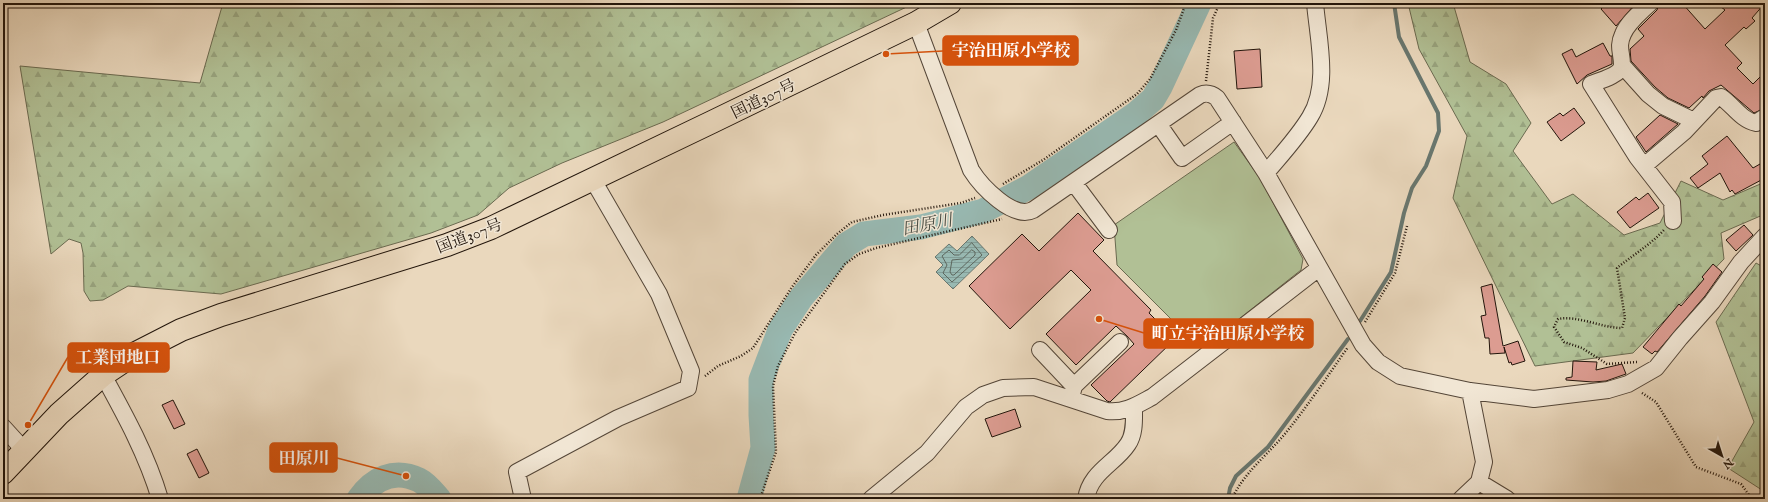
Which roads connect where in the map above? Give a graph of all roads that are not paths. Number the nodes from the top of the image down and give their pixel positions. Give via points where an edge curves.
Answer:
1 (950, 3) edge
2 (1316, 3) edge
3 (1650, 3) edge
4 (916, 23) junction
5 (1622, 65) junction
6 (1765, 117) edge
7 (1694, 121) junction
8 (1233, 122) junction
9 (1159, 125) junction
10 (1644, 166) junction
11 (1266, 173) junction
12 (593, 180) junction
13 (1074, 183) junction
14 (1673, 221) road end
15 (1109, 230) dead end
16 (1765, 236) edge
17 (1319, 268) junction
18 (1120, 342) dead end
19 (1040, 350) dead end
20 (103, 375) junction
21 (1470, 391) junction
22 (1073, 392) junction
23 (1134, 408) junction
24 (3, 427) edge
25 (24, 450) junction
26 (4, 469) edge
27 (1480, 482) junction
28 (160, 499) edge
29 (523, 499) edge
30 (871, 499) edge
31 (1086, 499) edge
32 (1461, 499) edge
33 (1507, 499) edge

1 - 4 highway, 国道307号
2 - 11 street via 1320,92 1311,117
3 - 5 street via 1623,33 1619,48
4 - 12 highway, 国道307号
4 - 13 street via 967,162 975,177 992,194 1011,208 1022,212 1030,211
5 - 7 street via 1648,94 1663,106
5 - 10 street via 1615,73 1591,84
6 - 7 street via 1756,123 1748,122 1721,96 1710,102
7 - 10 street
8 - 9 street via 1217,98 1204,93
8 - 9 street via 1182,158
8 - 11 street
9 - 13 street
10 - 14 street via 1672,202
11 - 17 street
12 - 20 highway, 国道307号 via 491,228 447,245 181,330 136,353
12 - 29 street via 659,294 691,371 688,388 618,418 517,472
13 - 15 street
16 - 21 street via 1656,368 1628,384 1608,390 1534,399
17 - 21 street via 1371,355 1386,368 1400,376
17 - 23 street via 1152,397
18 - 22 street
19 - 22 street
20 - 25 highway, 国道307号 via 59,414
20 - 28 street via 144,454
21 - 27 street via 1484,462
22 - 23 street via 1107,411 1117,412
22 - 30 street via 1034,387 1003,388 983,395 966,407 927,453
23 - 31 street via 1135,425 1129,443 1093,480
24 - 25 street
25 - 26 highway, 国道307号
27 - 32 street
27 - 33 street

